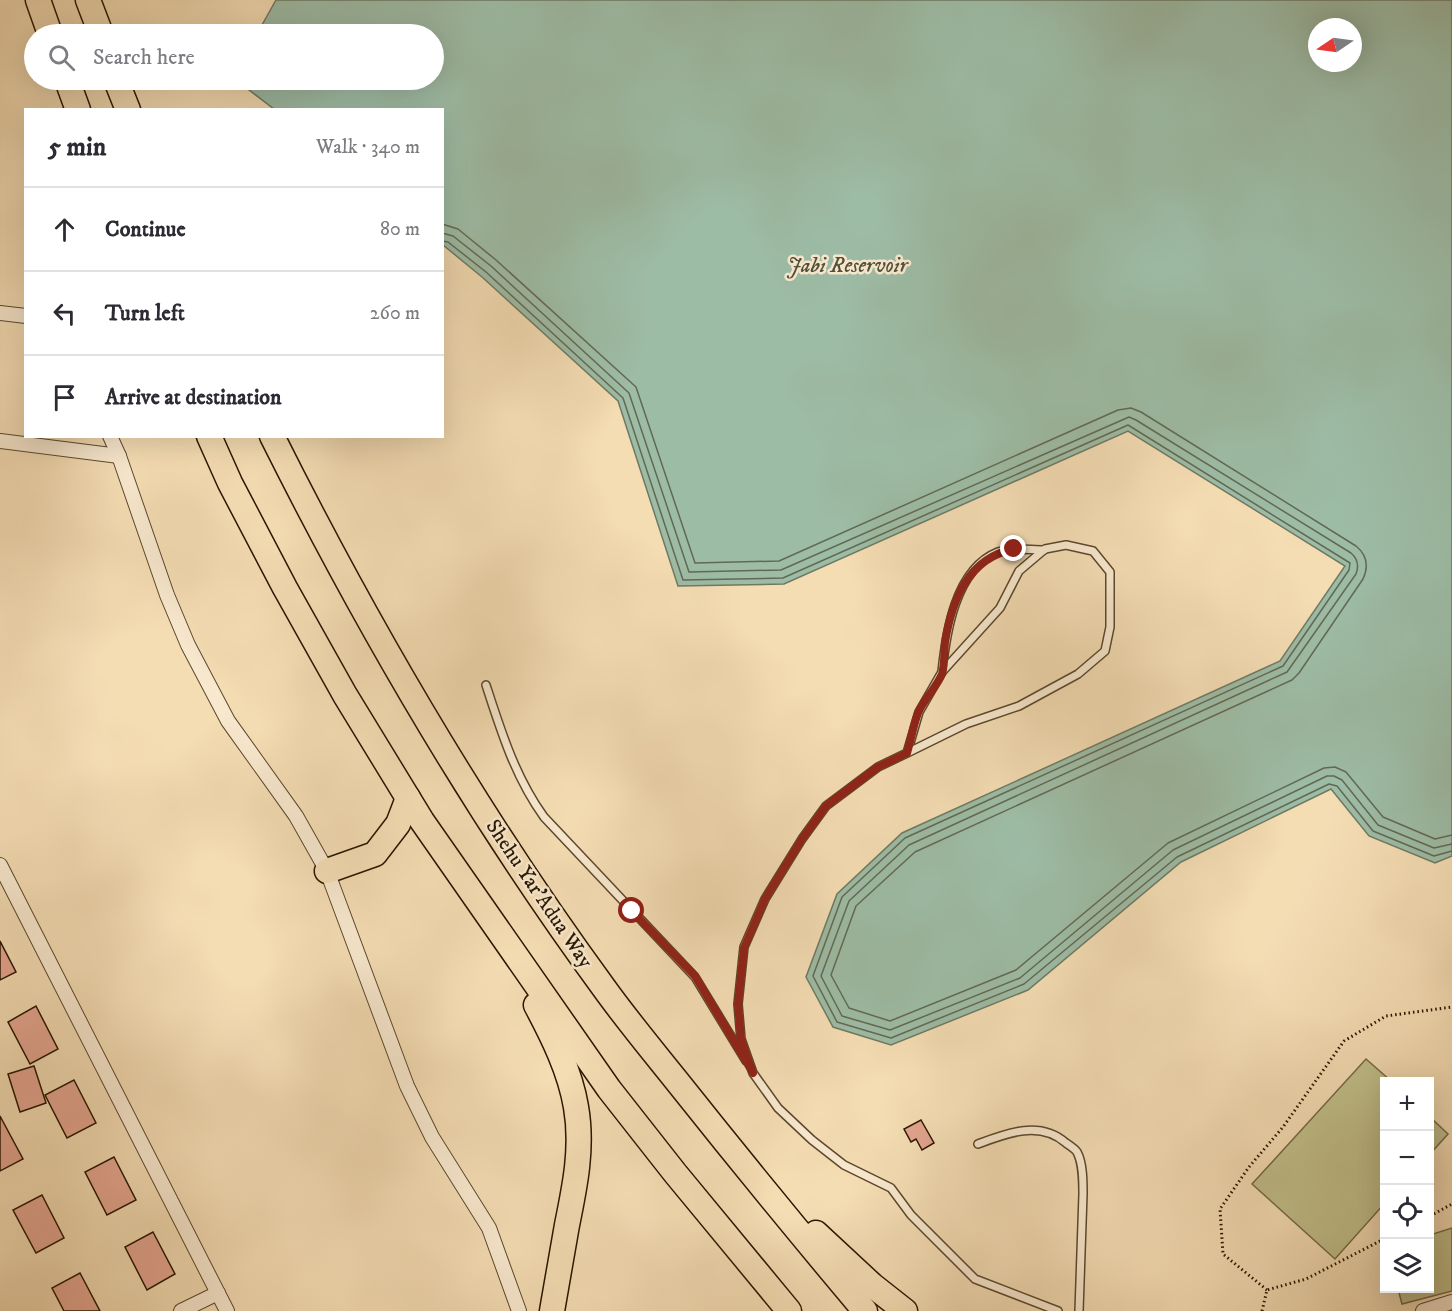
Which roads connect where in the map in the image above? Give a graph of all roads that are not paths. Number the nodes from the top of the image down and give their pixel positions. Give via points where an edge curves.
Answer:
1 (38, 0) edge
2 (88, 0) edge
3 (46, 24) edge
4 (96, 24) edge
5 (71, 90) edge
6 (120, 90) edge
7 (77, 108) edge
8 (127, 108) edge
9 (0, 313) edge
10 (24, 316) edge
11 (111, 438) edge
12 (210, 438) edge
13 (273, 438) edge
14 (0, 441) edge
15 (119, 456) junction
16 (1044, 550) junction
17 (942, 672) junction
18 (486, 685) dead end
19 (907, 753) junction
20 (408, 798) junction
21 (0, 865) edge
22 (327, 872) junction
23 (486, 913) junction
24 (753, 1073) junction
25 (978, 1144) dead end
26 (751, 1174) junction
27 (218, 1293) junction
28 (1452, 1302) edge
29 (181, 1311) edge
30 (227, 1311) edge
31 (519, 1311) edge
32 (552, 1311) edge
33 (789, 1311) edge
34 (865, 1311) edge
35 (904, 1311) edge
36 (1058, 1311) edge
37 (1078, 1311) edge
38 (1423, 1311) edge

1 - 3 highway
2 - 4 highway
5 - 7 highway
6 - 8 highway
9 - 10 street
11 - 15 street
12 - 20 highway via 285,588
13 - 26 highway, Shehu Yar'Adua Way via 354,594 484,811 605,989
14 - 15 street
15 - 22 street via 167,595 209,689 296,816
16 - 17 lane via 1019,571 1000,608
16 - 17 lane via 998,552 973,570 951,616
16 - 19 lane via 1066,545 1093,551 1110,572 1106,651 1078,674 1019,706 966,724
17 - 19 lane via 919,712
18 - 24 lane via 506,747 531,799 695,976
19 - 24 lane via 878,767 826,806 765,899 744,948 738,1004 741,1039
20 - 22 highway via 398,824 375,855
20 - 23 highway
21 - 27 street
22 - 31 street via 407,1086 432,1137 489,1228
23 - 32 highway via 558,1051 576,1109 576,1178
23 - 33 highway via 609,1089
24 - 36 lane via 778,1108 812,1140 844,1165 891,1188 911,1215 975,1279
25 - 37 lane via 1024,1129 1049,1133 1077,1152 1083,1194
26 - 34 highway, Shehu Yar'Adua Way
26 - 35 highway
27 - 29 street
27 - 30 street
28 - 38 street

